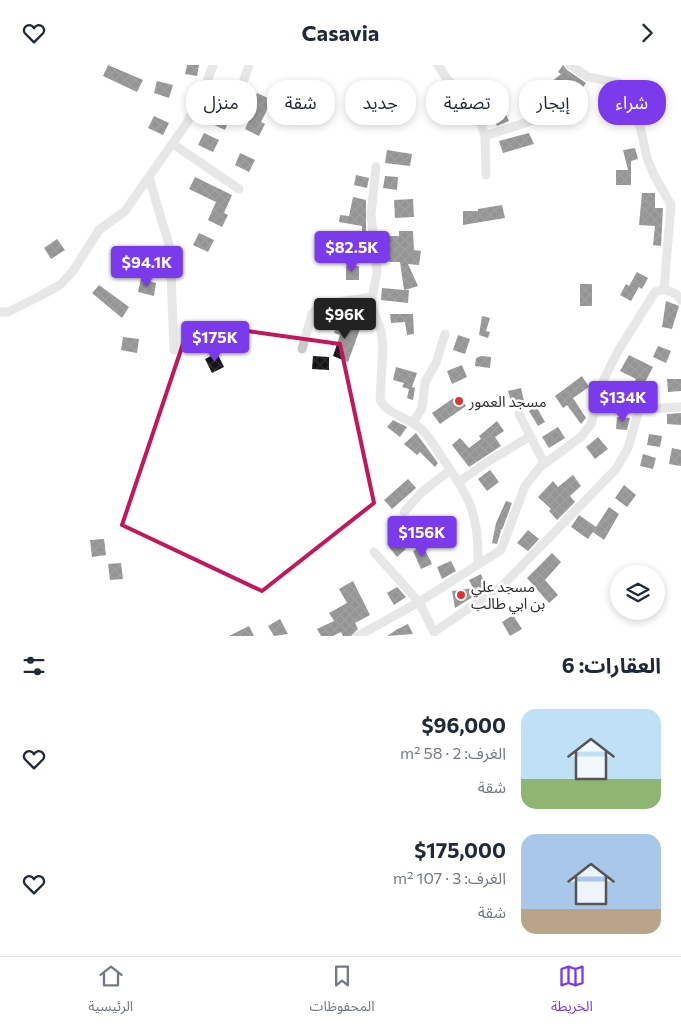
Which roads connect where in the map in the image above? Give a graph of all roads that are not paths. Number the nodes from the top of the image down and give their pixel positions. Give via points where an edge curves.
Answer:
1 (214, 65) edge
2 (249, 65) edge
3 (438, 65) edge
4 (570, 65) edge
5 (208, 80) edge
6 (244, 80) edge
7 (186, 122) edge
8 (519, 125) edge
9 (484, 136) junction
10 (173, 144) junction
11 (376, 167) dead end
12 (486, 175) dead end
13 (149, 179) junction
14 (239, 189) dead end
15 (676, 206) edge
16 (664, 289) junction
17 (371, 297) junction
18 (681, 299) edge
19 (0, 312) edge
20 (445, 334) dead end
21 (302, 349) dead end
22 (174, 351) dead end
23 (681, 407) edge
24 (639, 410) junction
25 (596, 412) junction
26 (519, 414) dead end
27 (413, 423) junction
28 (529, 437) junction
29 (544, 463) junction
30 (450, 469) junction
31 (458, 482) junction
32 (404, 513) dead end
33 (374, 552) dead end
34 (478, 562) junction
35 (419, 602) junction
36 (435, 634) edge
37 (358, 636) edge

1 - 5 street
2 - 6 street
3 - 9 street via 454,87 471,101
4 - 15 street via 588,77 614,81 623,88 640,126 651,167
7 - 10 street
8 - 9 street
9 - 12 street
10 - 13 street
10 - 14 street
11 - 17 street via 372,214 377,272
13 - 19 street via 125,211 99,230 73,271 60,285 8,312
13 - 22 street via 170,248
15 - 16 street
16 - 18 street
16 - 25 street via 655,292 618,351 604,379
17 - 21 street via 320,305 312,314
17 - 27 street via 371,309 381,331 383,346 380,400 389,411
20 - 27 street via 436,363 425,382 422,408
23 - 24 street
24 - 25 street
24 - 36 street via 628,448 616,469 503,585
25 - 29 street via 581,437
26 - 28 street
27 - 30 street via 425,432
28 - 29 street
28 - 31 street
29 - 34 street via 524,487 501,550
30 - 31 street
30 - 32 street via 421,493
31 - 34 street via 473,508 478,525
33 - 35 street
34 - 35 street
35 - 36 street
35 - 37 street

